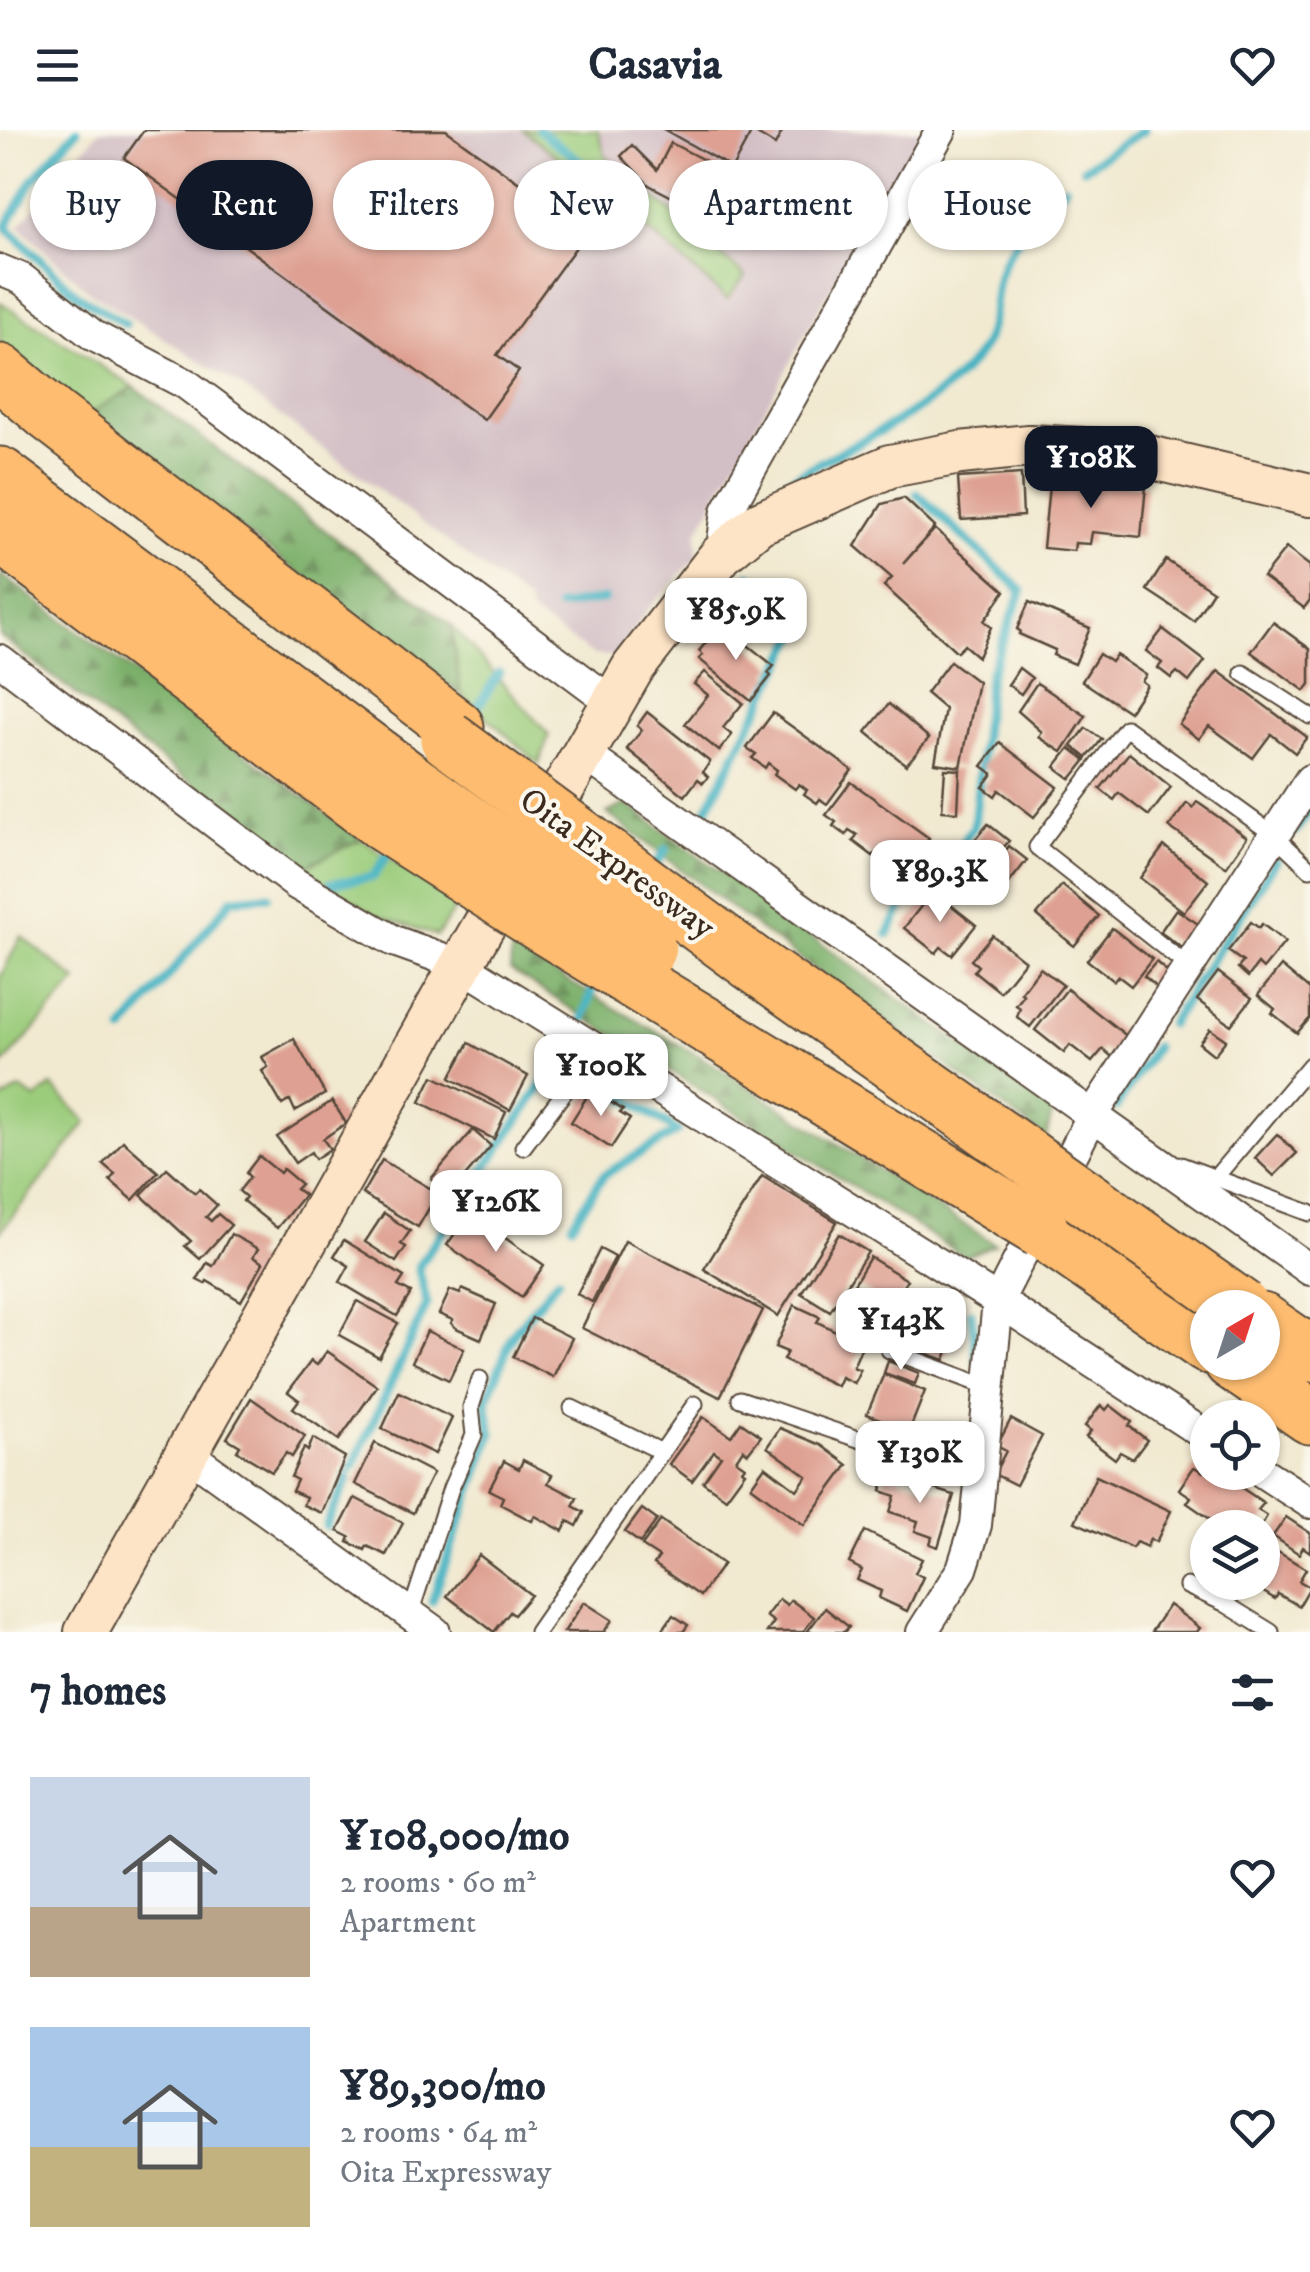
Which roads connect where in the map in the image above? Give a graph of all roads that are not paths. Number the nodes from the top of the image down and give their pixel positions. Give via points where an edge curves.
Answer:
1 (942, 130) edge
2 (0, 270) edge
3 (0, 372) edge
4 (0, 408) edge
5 (0, 475) edge
6 (1310, 496) edge
7 (0, 537) edge
8 (721, 555) junction
9 (0, 660) edge
10 (1244, 673) dead end
11 (613, 704) junction
12 (1310, 716) edge
13 (452, 733) junction
14 (584, 754) junction
15 (1310, 780) edge
16 (401, 805) junction
17 (1274, 835) junction
18 (1310, 869) edge
19 (461, 966) junction
20 (1189, 966) junction
21 (596, 1050) junction
22 (1310, 1065) edge
23 (1092, 1116) junction
24 (524, 1147) dead end
25 (1140, 1150) junction
26 (1215, 1178) junction
27 (1310, 1214) edge
28 (1306, 1258) edge
29 (1216, 1290) edge
30 (998, 1301) junction
31 (1190, 1333) edge
32 (1280, 1334) edge
33 (889, 1350) dead end
34 (1310, 1354) edge
35 (480, 1379) dead end
36 (1258, 1380) edge
37 (991, 1388) junction
38 (740, 1399) dead end
39 (695, 1404) dead end
40 (572, 1408) dead end
41 (1310, 1416) edge
42 (1190, 1425) edge
43 (662, 1452) junction
44 (188, 1454) junction
45 (983, 1481) junction
46 (1280, 1484) edge
47 (1310, 1503) edge
48 (1188, 1586) dead end
49 (407, 1612) junction
50 (86, 1632) edge
51 (435, 1632) edge
52 (536, 1632) edge
53 (922, 1632) edge
54 (1271, 1632) edge

1 - 8 street via 726,511
2 - 11 street via 22,279 94,336 186,384
3 - 13 highway
4 - 13 highway, Oita Expressway
5 - 16 highway
6 - 8 street via 1123,451 1029,446 890,466 760,524
7 - 16 highway
8 - 11 street
9 - 19 street via 296,884 394,942
10 - 12 lane
11 - 14 street
13 - 29 highway, Oita Expressway, bridge via 606,856
14 - 19 street
14 - 23 street
15 - 17 street
16 - 31 highway, bridge
17 - 18 lane
17 - 20 street
17 - 20 lane via 1126,728 1037,847
19 - 21 street
19 - 44 street
20 - 23 street
21 - 24 lane
21 - 30 street
22 - 26 lane
23 - 25 street
23 - 30 street
25 - 26 lane
25 - 28 street
26 - 27 lane
30 - 37 street
30 - 42 street
32 - 34 highway
33 - 37 lane
35 - 49 lane via 471,1407 474,1435
36 - 41 highway
37 - 45 street
38 - 45 lane
39 - 43 lane
40 - 43 lane
43 - 52 lane
44 - 49 street
44 - 50 street
45 - 53 street via 962,1570
46 - 47 street
48 - 54 lane
49 - 51 street

